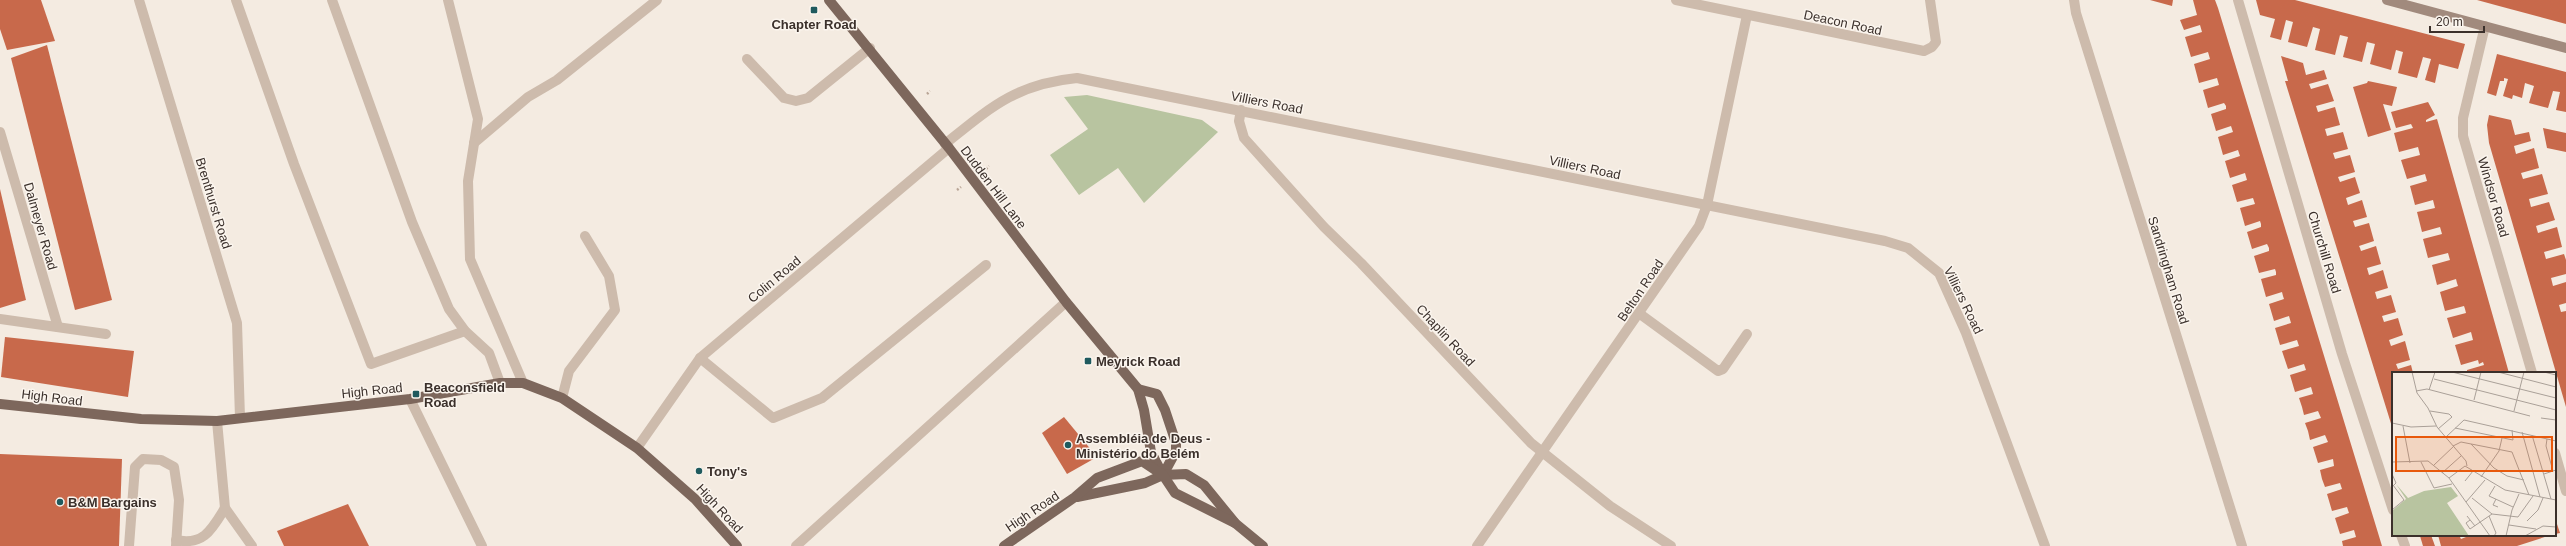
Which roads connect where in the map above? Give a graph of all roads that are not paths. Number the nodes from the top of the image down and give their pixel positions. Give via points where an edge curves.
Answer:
1 (140, 0) edge
2 (236, 0) edge
3 (332, 0) edge
4 (448, 0) edge
5 (657, 0) edge
6 (830, 0) edge
7 (1676, 0) edge
8 (1930, 0) edge
9 (2074, 0) edge
10 (2238, 0) edge
11 (2387, 0) edge
12 (1747, 15) junction
13 (2486, 26) junction
14 (870, 48) junction
15 (2566, 48) edge
16 (747, 59) dead end
17 (1241, 110) junction
18 (0, 132) edge
19 (474, 143) junction
20 (947, 146) junction
21 (1707, 205) junction
22 (585, 236) dead end
23 (986, 265) dead end
24 (1066, 302) junction
25 (1640, 314) junction
26 (0, 319) edge
27 (58, 327) junction
28 (465, 331) junction
29 (106, 334) dead end
30 (1747, 334) dead end
31 (700, 358) junction
32 (2532, 372) edge
33 (500, 383) junction
34 (523, 383) junction
35 (1138, 389) junction
36 (562, 398) junction
37 (410, 399) junction
38 (0, 404) edge
39 (240, 418) junction
40 (217, 421) junction
41 (637, 448) junction
42 (1542, 452) junction
43 (2556, 456) edge
44 (1163, 475) junction
45 (2566, 491) edge
46 (1075, 497) junction
47 (2392, 507) edge
48 (225, 508) junction
49 (1235, 522) junction
50 (2401, 536) edge
51 (208, 541) edge
52 (176, 543) edge
53 (129, 546) edge
54 (252, 546) edge
55 (482, 546) edge
56 (737, 546) edge
57 (796, 546) edge
58 (1004, 546) edge
59 (1262, 546) edge
60 (1477, 546) edge
61 (1671, 546) edge
62 (2045, 546) edge
63 (2242, 546) edge
64 (2405, 546) edge

1 - 39 street, Brenthurst Road via 237,323
2 - 28 street via 294,164 371,364
3 - 28 street via 366,87 412,222 449,309
4 - 19 street via 478,119
5 - 19 street via 557,80 528,97
6 - 14 main road, Dudden Hill Lane
7 - 12 street, Deacon Road
8 - 12 street, Deacon Road via 1936,42 1924,51
9 - 63 street, Sandringham Road
10 - 47 street, Churchill Road via 2342,354
11 - 13 street
12 - 21 street, Belton Road
13 - 15 street
13 - 32 street, Windsor Road via 2463,118 2463,136
14 - 16 street via 808,98 796,101 784,98
14 - 20 main road, Dudden Hill Lane
17 - 20 street, Villiers Road via 1076,78 1049,80 1024,89 999,103
17 - 21 street, Villiers Road
17 - 42 street, Chaplin Road via 1239,121 1244,138 1324,227
18 - 27 street, Dalmeyer Road
19 - 34 street via 468,181 470,259
20 - 24 main road, Dudden Hill Lane
20 - 31 street, Colin Road
21 - 25 street, Belton Road via 1699,226
21 - 62 street, Villiers Road via 1885,241 1908,248 1929,262 1939,273 1966,333
22 - 36 street via 609,276 614,310 569,372
23 - 31 street via 822,398 773,418
24 - 35 main road, Dudden Hill Lane
24 - 57 street
25 - 30 street via 1718,371 1723,369
25 - 42 street, Belton Road
26 - 27 street
27 - 29 street
28 - 33 street via 489,353
31 - 41 street, Colin Road
33 - 34 main road, High Road
33 - 37 main road, High Road
34 - 36 main road, High Road
35 - 44 main road, Dudden Hill Lane via 1151,452
35 - 44 main road via 1157,394 1173,432 1176,452
36 - 41 main road, High Road
37 - 39 main road, High Road
37 - 55 street
38 - 40 main road, High Road via 133,418
39 - 40 main road, High Road
40 - 48 street
41 - 56 main road, High Road via 696,499
42 - 60 street, Belton Road
42 - 61 street, Chaplin Road via 1610,506
43 - 45 street
44 - 46 main road, High Road via 1145,483
44 - 46 main road, High Road via 1142,461 1137,462 1097,478
44 - 49 main road, High Road via 1175,493
44 - 49 main road, High Road via 1186,474 1204,485
46 - 58 main road, High Road
48 - 51 street
48 - 54 street
49 - 59 main road, High Road
50 - 64 street
51 - 52 street
52 - 53 street via 179,500 174,467 161,460 143,459 135,467

